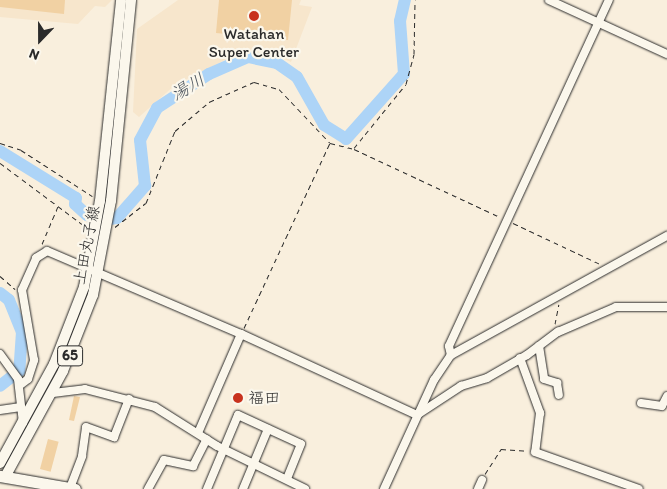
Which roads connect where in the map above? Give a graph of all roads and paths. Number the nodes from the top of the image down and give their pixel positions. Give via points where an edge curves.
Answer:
1 (121, 0) edge
2 (131, 0) edge
3 (415, 0) edge
4 (549, 0) edge
5 (609, 0) edge
6 (598, 23) junction
7 (667, 54) edge
8 (0, 143) edge
9 (330, 143) junction
10 (354, 149) junction
11 (0, 163) edge
12 (100, 199) junction
13 (59, 204) junction
14 (508, 221) junction
15 (108, 227) junction
16 (96, 228) junction
17 (667, 236) edge
18 (42, 253) junction
19 (88, 267) junction
20 (609, 268) junction
21 (99, 272) junction
22 (0, 276) edge
23 (565, 291) junction
24 (22, 297) junction
25 (666, 305) edge
26 (558, 332) junction
27 (241, 334) junction
28 (539, 346) junction
29 (0, 354) edge
30 (451, 355) junction
31 (520, 358) junction
32 (19, 382) junction
33 (53, 392) junction
34 (559, 395) dead end
35 (667, 396) edge
36 (129, 399) junction
37 (640, 403) dead end
38 (21, 407) junction
39 (0, 410) edge
40 (417, 415) junction
41 (23, 423) junction
42 (268, 429) junction
43 (198, 432) junction
44 (207, 440) junction
45 (222, 449) junction
46 (535, 452) junction
47 (0, 463) edge
48 (254, 464) junction
49 (287, 478) junction
50 (2, 479) edge
51 (482, 480) joint
52 (25, 485) edge
53 (73, 489) edge
54 (148, 489) edge
55 (207, 489) edge
56 (242, 489) edge
57 (305, 489) edge
58 (384, 489) edge
59 (478, 489) edge
60 (639, 489) edge

1 - 12 main road, 上田丸子線 / 65
2 - 15 main road, 上田丸子線 / 65
3 - 10 path via 414,54 406,84
4 - 6 street
5 - 6 street
6 - 7 street
6 - 14 street
8 - 12 path via 21,150
9 - 10 path
9 - 15 path via 279,89 263,83 245,84 209,102 175,131 146,203 114,229
9 - 27 path
10 - 14 path
11 - 13 path
12 - 16 main road, 上田丸子線 / 65
13 - 16 path
13 - 18 path
14 - 20 path
14 - 30 street via 449,346
15 - 21 main road, 上田丸子線 / 65
16 - 19 main road, 上田丸子線 / 65
17 - 20 street
18 - 19 street via 52,252
18 - 24 street via 36,258
19 - 21 street
19 - 41 main road, 上田丸子線 / 65 via 61,347
20 - 23 street
21 - 27 street
21 - 33 main road, 上田丸子線 / 65 via 79,335
22 - 24 path
23 - 26 path via 554,318
23 - 30 street
24 - 32 street via 34,360 28,379
25 - 26 street via 616,307
26 - 28 street
27 - 40 street
27 - 43 street
28 - 31 street
28 - 34 street via 544,378 557,383
29 - 32 street
30 - 40 street
31 - 40 street via 461,386
31 - 46 street via 540,413
32 - 38 street
33 - 36 street via 84,389
33 - 50 main road, 上田丸子線 / 65
35 - 37 street via 662,406
36 - 43 street via 155,407
36 - 53 street via 114,437 86,427
38 - 39 street
38 - 41 street
40 - 58 street
41 - 47 main road, 上田丸子線 / 65
42 - 45 street via 238,415
42 - 48 street
42 - 49 street via 301,444
43 - 44 street
44 - 45 street
44 - 54 street via 193,466 164,460
45 - 48 street
45 - 55 street
46 - 51 path via 501,449
46 - 60 street
48 - 49 street
48 - 56 street
49 - 57 street
50 - 52 highway
51 - 59 street
52 - 53 highway

